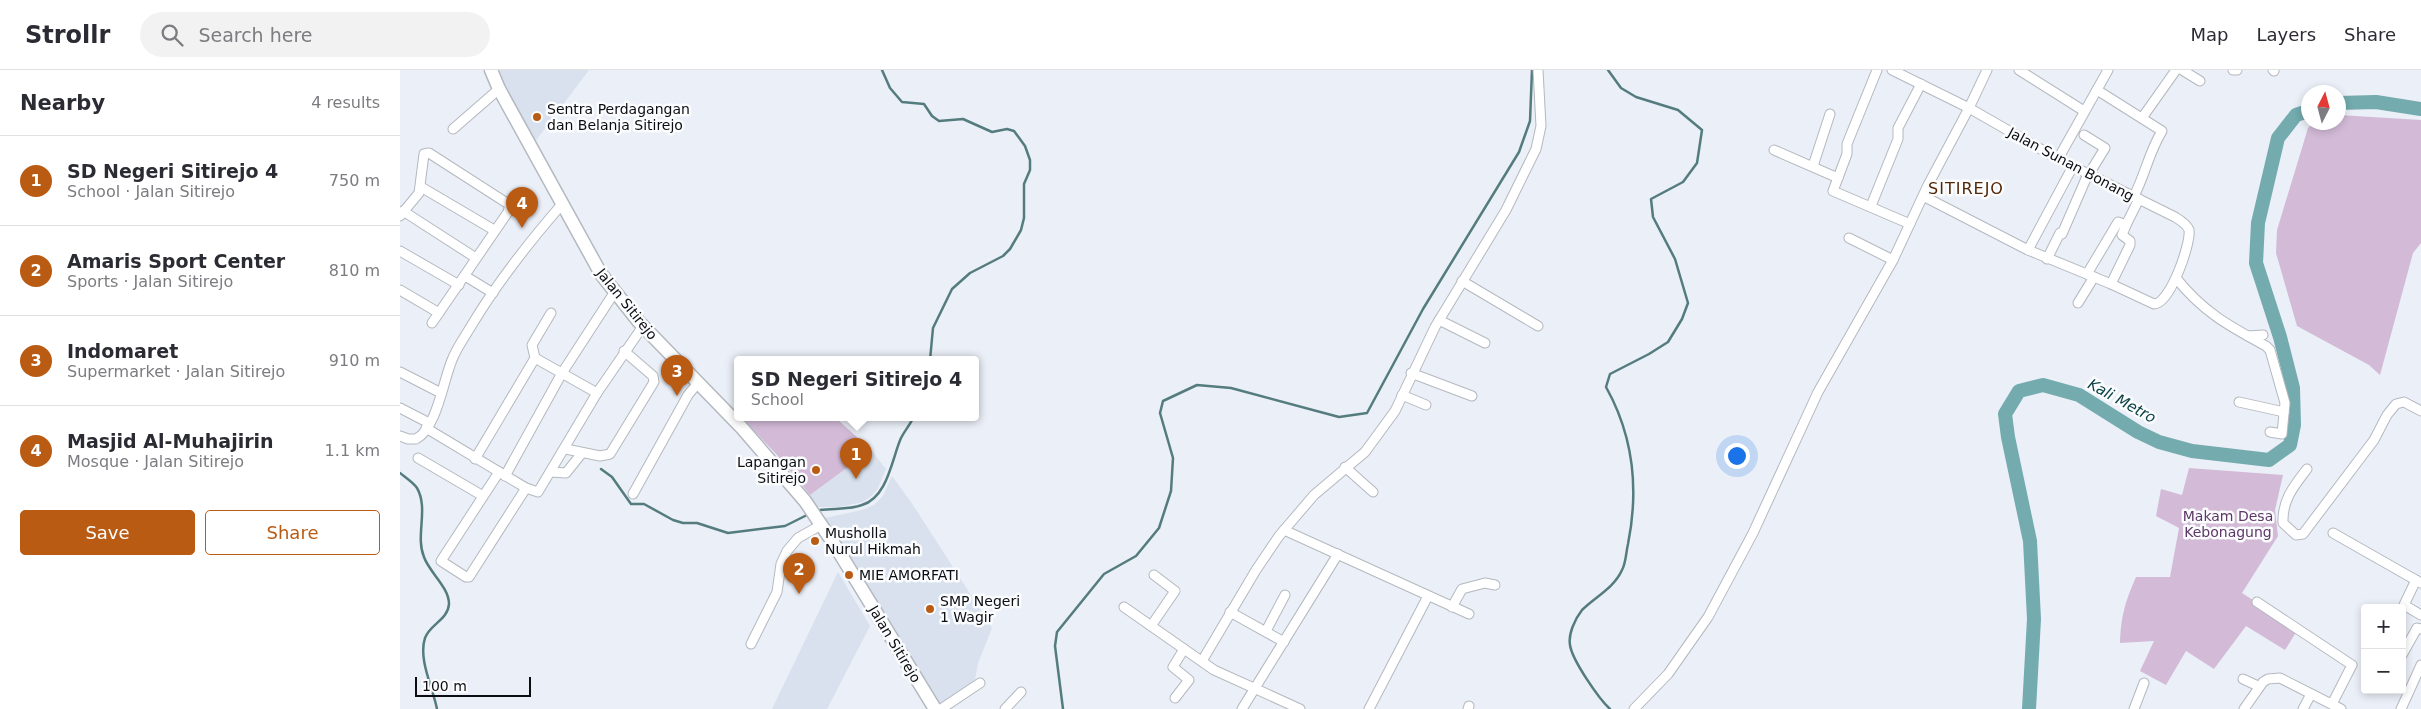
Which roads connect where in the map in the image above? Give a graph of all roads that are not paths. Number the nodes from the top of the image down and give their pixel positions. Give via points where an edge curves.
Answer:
1 (491, 70) edge
2 (1538, 70) edge
3 (1877, 70) edge
4 (1892, 70) edge
5 (1987, 70) edge
6 (2019, 70) edge
7 (2108, 70) edge
8 (2176, 70) edge
9 (2182, 70) edge
10 (2200, 81) dead end
11 (1921, 84) junction
12 (499, 89) junction
13 (2097, 90) junction
14 (1969, 108) junction
15 (2084, 110) junction
16 (1830, 114) dead end
17 (2142, 118) junction
18 (453, 129) dead end
19 (2084, 135) dead end
20 (1774, 150) dead end
21 (2058, 159) junction
22 (1813, 166) junction
23 (2073, 166) junction
24 (2088, 174) junction
25 (1838, 178) junction
26 (421, 187) junction
27 (1923, 196) junction
28 (2136, 198) junction
29 (563, 203) junction
30 (1871, 206) junction
31 (402, 213) edge
32 (1910, 224) junction
33 (2126, 225) junction
34 (494, 230) junction
35 (1849, 238) dead end
36 (2028, 250) junction
37 (400, 251) edge
38 (476, 258) junction
39 (2047, 259) junction
40 (1893, 260) junction
41 (2091, 275) junction
42 (465, 276) junction
43 (2176, 278) junction
44 (1462, 281) junction
45 (2110, 284) junction
46 (459, 285) junction
47 (400, 290) edge
48 (493, 293) junction
49 (614, 293) junction
50 (2078, 303) dead end
51 (439, 313) junction
52 (551, 313) dead end
53 (1439, 320) junction
54 (432, 323) dead end
55 (641, 324) junction
56 (1538, 326) dead end
57 (2263, 335) dead end
58 (2245, 336) junction
59 (1485, 343) dead end
60 (624, 351) junction
61 (535, 358) junction
62 (400, 372) edge
63 (562, 373) junction
64 (1411, 373) junction
65 (698, 384) junction
66 (441, 393) junction
67 (597, 393) junction
68 (1402, 396) junction
69 (1472, 396) dead end
70 (2239, 402) dead end
71 (1426, 405) dead end
72 (400, 408) edge
73 (2421, 411) edge
74 (2284, 412) junction
75 (428, 426) junction
76 (2270, 432) dead end
77 (400, 436) edge
78 (566, 448) junction
79 (582, 453) junction
80 (418, 458) dead end
81 (476, 458) junction
82 (1345, 467) junction
83 (2307, 469) dead end
84 (551, 472) junction
85 (502, 474) junction
86 (526, 488) junction
87 (1373, 492) dead end
88 (633, 494) dead end
89 (483, 496) junction
90 (822, 525) junction
91 (1284, 530) junction
92 (2334, 533) dead end
93 (1338, 554) junction
94 (1154, 575) dead end
95 (2418, 582) edge
96 (1495, 585) dead end
97 (1285, 595) dead end
98 (1428, 596) junction
99 (2257, 602) dead end
100 (1124, 607) dead end
101 (1452, 607) junction
102 (1230, 612) junction
103 (1469, 614) dead end
104 (2421, 615) edge
105 (1151, 626) junction
106 (2421, 629) edge
107 (1266, 631) junction
108 (1284, 642) junction
109 (751, 644) dead end
110 (1184, 649) junction
111 (2405, 649) edge
112 (1202, 661) junction
113 (2421, 665) edge
114 (2243, 679) dead end
115 (980, 683) dead end
116 (2144, 683) dead end
117 (2258, 686) junction
118 (2406, 688) edge
119 (1254, 689) junction
120 (1021, 692) dead end
121 (2312, 694) junction
122 (2404, 694) edge
123 (1175, 698) dead end
124 (2332, 704) junction
125 (935, 709) edge
126 (941, 709) edge
127 (1005, 709) edge
128 (1242, 709) edge
129 (1300, 709) edge
130 (1369, 709) edge
131 (1634, 709) edge
132 (2134, 709) edge
133 (2244, 709) edge
134 (2303, 709) edge
135 (2341, 709) edge
136 (2401, 709) edge

1 - 12 main road, Jalan Sitirejo
2 - 44 street via 1541,126 1536,149 1506,210
3 - 25 street via 1847,144 1847,154
4 - 11 street, Jalan Sunan Bonang
5 - 14 street
6 - 15 street
7 - 13 street
8 - 17 street
9 - 10 street
11 - 14 street, Jalan Sunan Bonang
11 - 30 street via 1898,128 1898,139
12 - 18 street
12 - 29 main road, Jalan Sitirejo
13 - 15 street
13 - 17 street
14 - 21 street, Jalan Sunan Bonang
14 - 27 street
15 - 21 street
16 - 22 street
17 - 28 street via 2162,131 2149,154
19 - 24 street via 2108,144
20 - 22 street
21 - 23 street, Jalan Sunan Bonang
22 - 25 street
23 - 24 street, Jalan Sunan Bonang
23 - 36 street
24 - 28 street, Jalan Sunan Bonang
24 - 39 street via 2062,234
25 - 30 street via 1833,191
26 - 31 street
26 - 34 street
26 - 34 street via 424,154 429,153 510,204
27 - 32 street
27 - 36 street
28 - 33 street
28 - 43 street, Jalan Sunan Bonang via 2175,217 2188,228
29 - 48 street via 533,236
29 - 49 main road, Jalan Sitirejo via 592,261
30 - 32 street
31 - 38 street
32 - 40 street
33 - 41 street via 2118,222
33 - 45 street via 2122,235 2130,245
34 - 38 street
35 - 40 street
36 - 39 street
37 - 46 street
38 - 42 street
39 - 41 street
40 - 131 street via 1818,392 1753,533 1708,617 1668,674
41 - 45 street
41 - 50 street
42 - 46 street
42 - 48 street
43 - 45 street via 2163,300 2156,304
43 - 58 street via 2197,302
44 - 53 street
44 - 56 street
46 - 51 street
47 - 51 street
48 - 66 street via 456,352
49 - 55 main road, Jalan Sitirejo
49 - 63 street
51 - 54 street
52 - 61 street via 532,346
53 - 59 street
53 - 64 street
55 - 60 street via 628,350
55 - 65 main road, Jalan Sitirejo
57 - 58 street
58 - 74 street via 2270,350 2284,396
60 - 67 street
60 - 79 street via 653,376 654,382 610,454
61 - 63 street
61 - 81 street
62 - 66 street
63 - 67 street
63 - 85 street
64 - 68 street
64 - 69 street
65 - 88 street via 688,395
65 - 90 main road, Jalan Sitirejo via 784,474
66 - 75 street
67 - 78 street
68 - 71 street
68 - 82 street via 1373,443
70 - 74 street
72 - 75 street
73 - 83 street via 2404,402 2396,404 2348,476 2303,534 2296,535 2283,523 2284,510 2288,495
74 - 76 street via 2282,434
75 - 77 street via 416,438
75 - 81 street
78 - 79 street
78 - 84 street
79 - 84 street via 566,473
80 - 89 street
81 - 85 street
82 - 87 street
82 - 91 street via 1314,495
84 - 86 street via 538,492
85 - 86 street
85 - 89 street
86 - 89 street via 466,577 441,560
90 - 109 street via 798,538 787,550 781,564 777,592
90 - 125 main road, Jalan Sitirejo
91 - 93 street
91 - 102 street
92 - 95 street
93 - 98 street
93 - 108 street
94 - 105 street via 1175,591
95 - 104 street via 2404,605
96 - 101 street via 1487,582 1462,589
97 - 107 street
98 - 101 street
98 - 130 street
99 - 124 street via 2352,664
100 - 105 street
101 - 103 street
102 - 107 street
102 - 112 street
105 - 110 street
106 - 111 street via 2416,628
107 - 108 street
108 - 119 street
110 - 112 street
110 - 123 street via 1173,668 1189,680
112 - 119 street
113 - 118 street
114 - 117 street
115 - 126 street
116 - 132 street
117 - 121 street via 2268,679 2280,678
117 - 133 street
119 - 128 street
119 - 129 street
120 - 127 street
121 - 124 street
121 - 134 street
122 - 136 street
124 - 135 street

